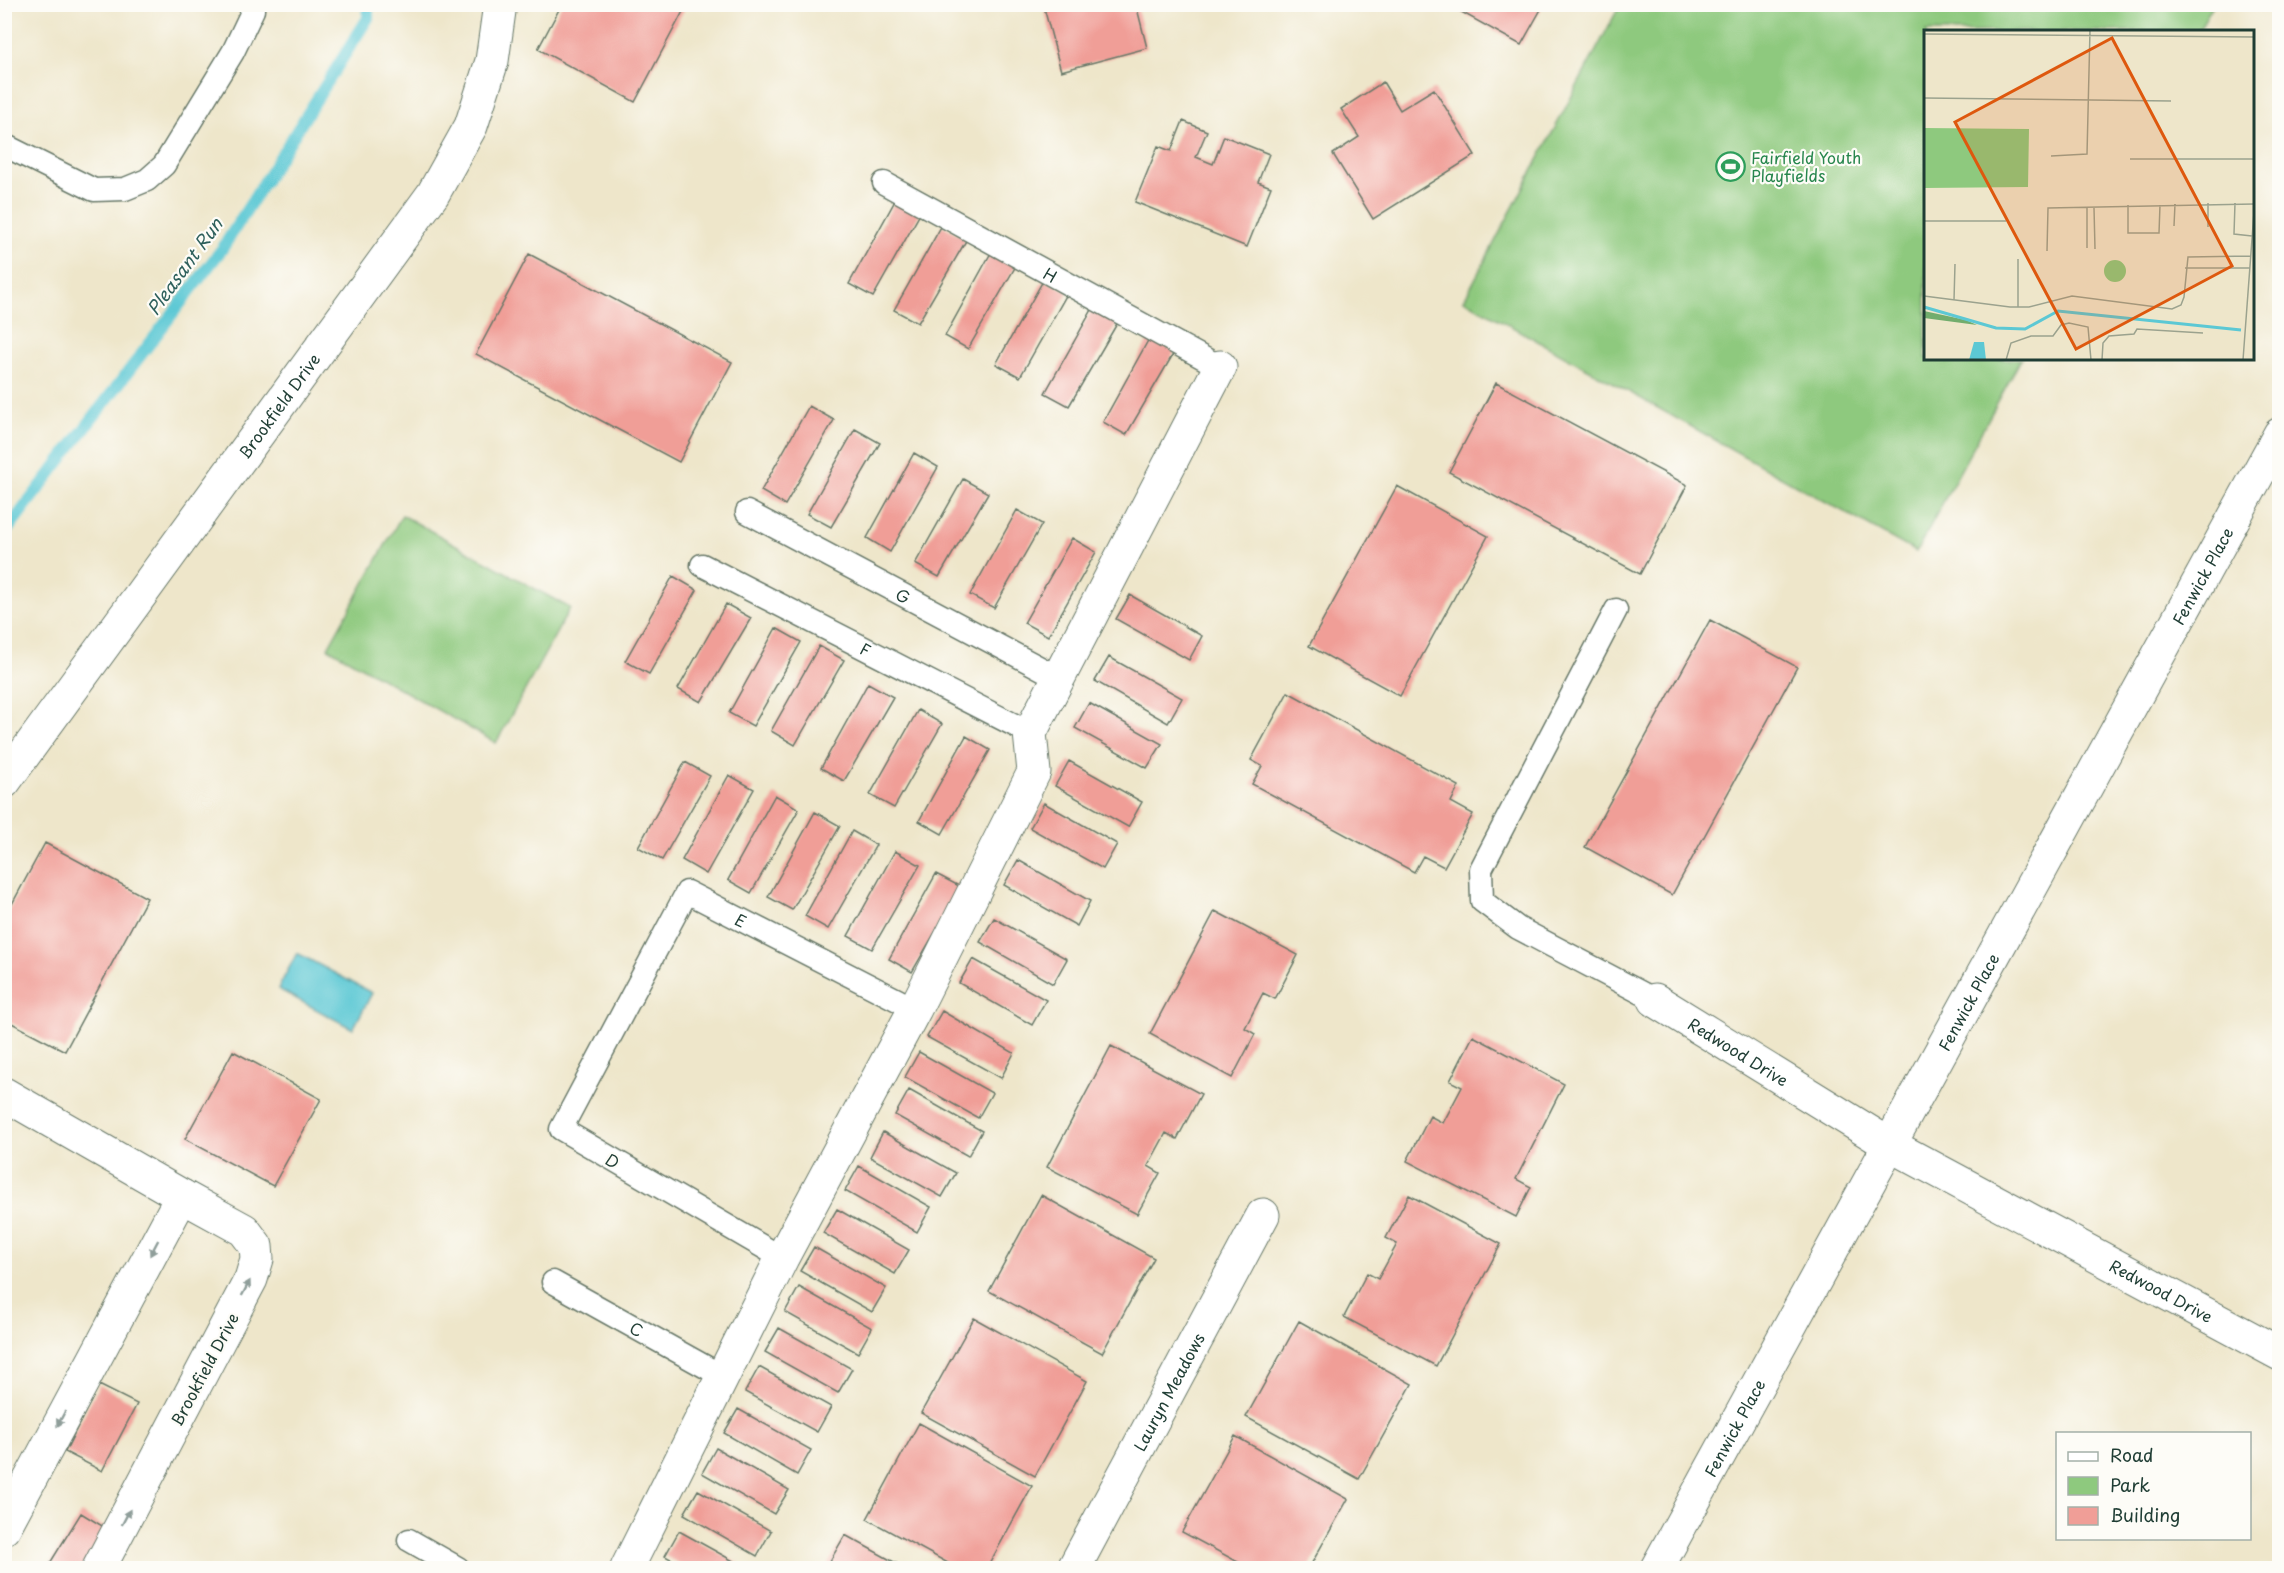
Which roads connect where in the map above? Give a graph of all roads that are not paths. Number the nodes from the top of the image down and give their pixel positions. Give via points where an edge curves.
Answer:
1 (253, 4) edge
2 (500, 4) edge
3 (4, 145) edge
4 (884, 183) dead end
5 (1220, 367) joint
6 (2280, 434) edge
7 (747, 512) dead end
8 (702, 565) dead end
9 (1616, 610) dead end
10 (1059, 678) junction
11 (1030, 733) junction
12 (4, 782) edge
13 (1655, 1000) joint
14 (915, 1009) junction
15 (624, 1010) joint
16 (4, 1094) edge
17 (1890, 1145) junction
18 (182, 1196) junction
19 (1263, 1215) dead end
20 (782, 1258) junction
21 (553, 1282) dead end
22 (2280, 1354) edge
23 (722, 1376) junction
24 (4, 1528) edge
25 (409, 1540) dead end
26 (99, 1569) edge
27 (458, 1569) edge
28 (627, 1569) edge
29 (1074, 1569) edge
30 (1657, 1569) edge

1 - 3 lane via 233,52 164,165 147,180 124,189 94,190
2 - 12 street, Brookfield Drive via 492,61 471,126 433,194
4 - 5 lane, H
5 - 10 street
6 - 17 street, Fenwick Place
7 - 10 lane, G
8 - 11 lane, F
9 - 13 lane, Redwood Drive via 1482,869 1482,901 1518,928
10 - 11 street
11 - 14 street via 1034,772
13 - 17 street, Redwood Drive
14 - 15 lane, E via 687,892
14 - 20 street
15 - 20 lane, D via 561,1129
16 - 18 street, Brookfield Drive
17 - 22 street, Redwood Drive
17 - 30 street, Fenwick Place
18 -> 24 street
26 -> 18 street, Brookfield Drive via 251,1279 257,1259 256,1246 244,1230
19 - 29 street, Lauryn Meadows
20 - 23 street
21 - 23 lane, C
23 - 28 street
25 - 27 lane

